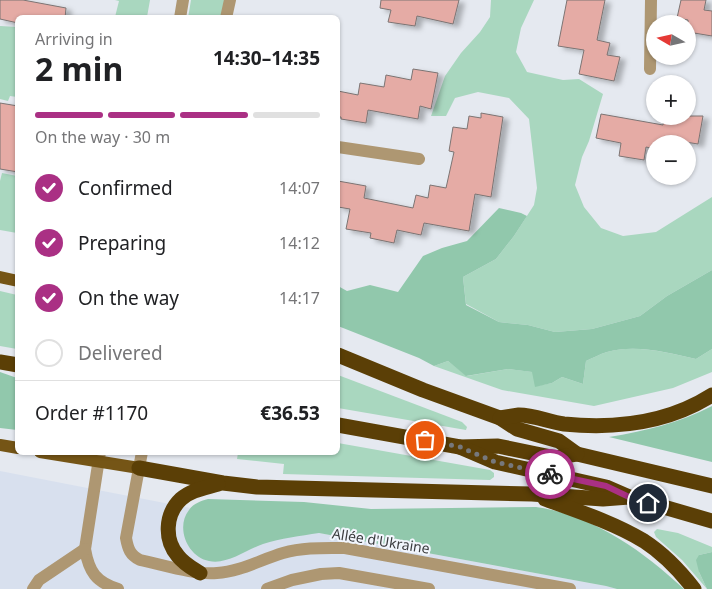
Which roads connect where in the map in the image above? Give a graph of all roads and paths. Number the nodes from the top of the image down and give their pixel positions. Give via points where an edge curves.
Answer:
1 (183, 0) edge
2 (230, 0) edge
3 (651, 0) edge
4 (180, 15) edge
5 (227, 15) edge
6 (650, 69) dead end
7 (340, 147) edge
8 (419, 159) dead end
9 (0, 278) edge
10 (15, 280) edge
11 (340, 356) edge
12 (0, 362) edge
13 (15, 365) edge
14 (712, 395) edge
15 (500, 418) junction
16 (340, 425) edge
17 (0, 445) edge
18 (460, 447) junction
19 (15, 448) edge
20 (577, 454) junction
21 (76, 455) edge
22 (141, 455) edge
23 (100, 457) edge
24 (139, 468) junction
25 (223, 483) junction
26 (712, 486) edge
27 (532, 494) junction
28 (629, 497) junction
29 (712, 521) edge
30 (85, 549) junction
31 (200, 572) junction
32 (102, 587) edge
33 (33, 589) edge
34 (118, 589) edge
35 (267, 589) edge
36 (429, 589) edge
37 (570, 589) edge
38 (694, 589) edge

1 - 4 street
2 - 5 street
3 - 6 street
7 - 8 street
9 - 10 main road
11 - 15 highway
12 - 13 highway
14 - 15 highway via 679,411 628,425 561,424 520,415
15 - 20 highway via 517,429 559,441
16 - 18 highway
17 - 19 main road
18 - 20 highway via 498,446 556,458
18 - 28 highway via 495,462 606,486
20 - 26 highway
21 - 23 main road
22 - 24 street
23 - 24 main road
23 - 30 street
24 - 25 highway
24 - 31 street, Allée d'Ukraine via 126,538 128,548 140,560
25 - 27 highway
25 - 31 highway via 182,498 169,517 168,530 177,556
27 - 28 highway via 603,499
27 - 38 highway via 577,510 644,541 665,557
28 - 29 highway
30 - 32 street via 91,570
30 - 33 street via 39,580
31 - 37 street, Allée d'Ukraine via 228,572 299,549 345,548
32 - 34 street
35 - 36 street via 292,580 339,573

